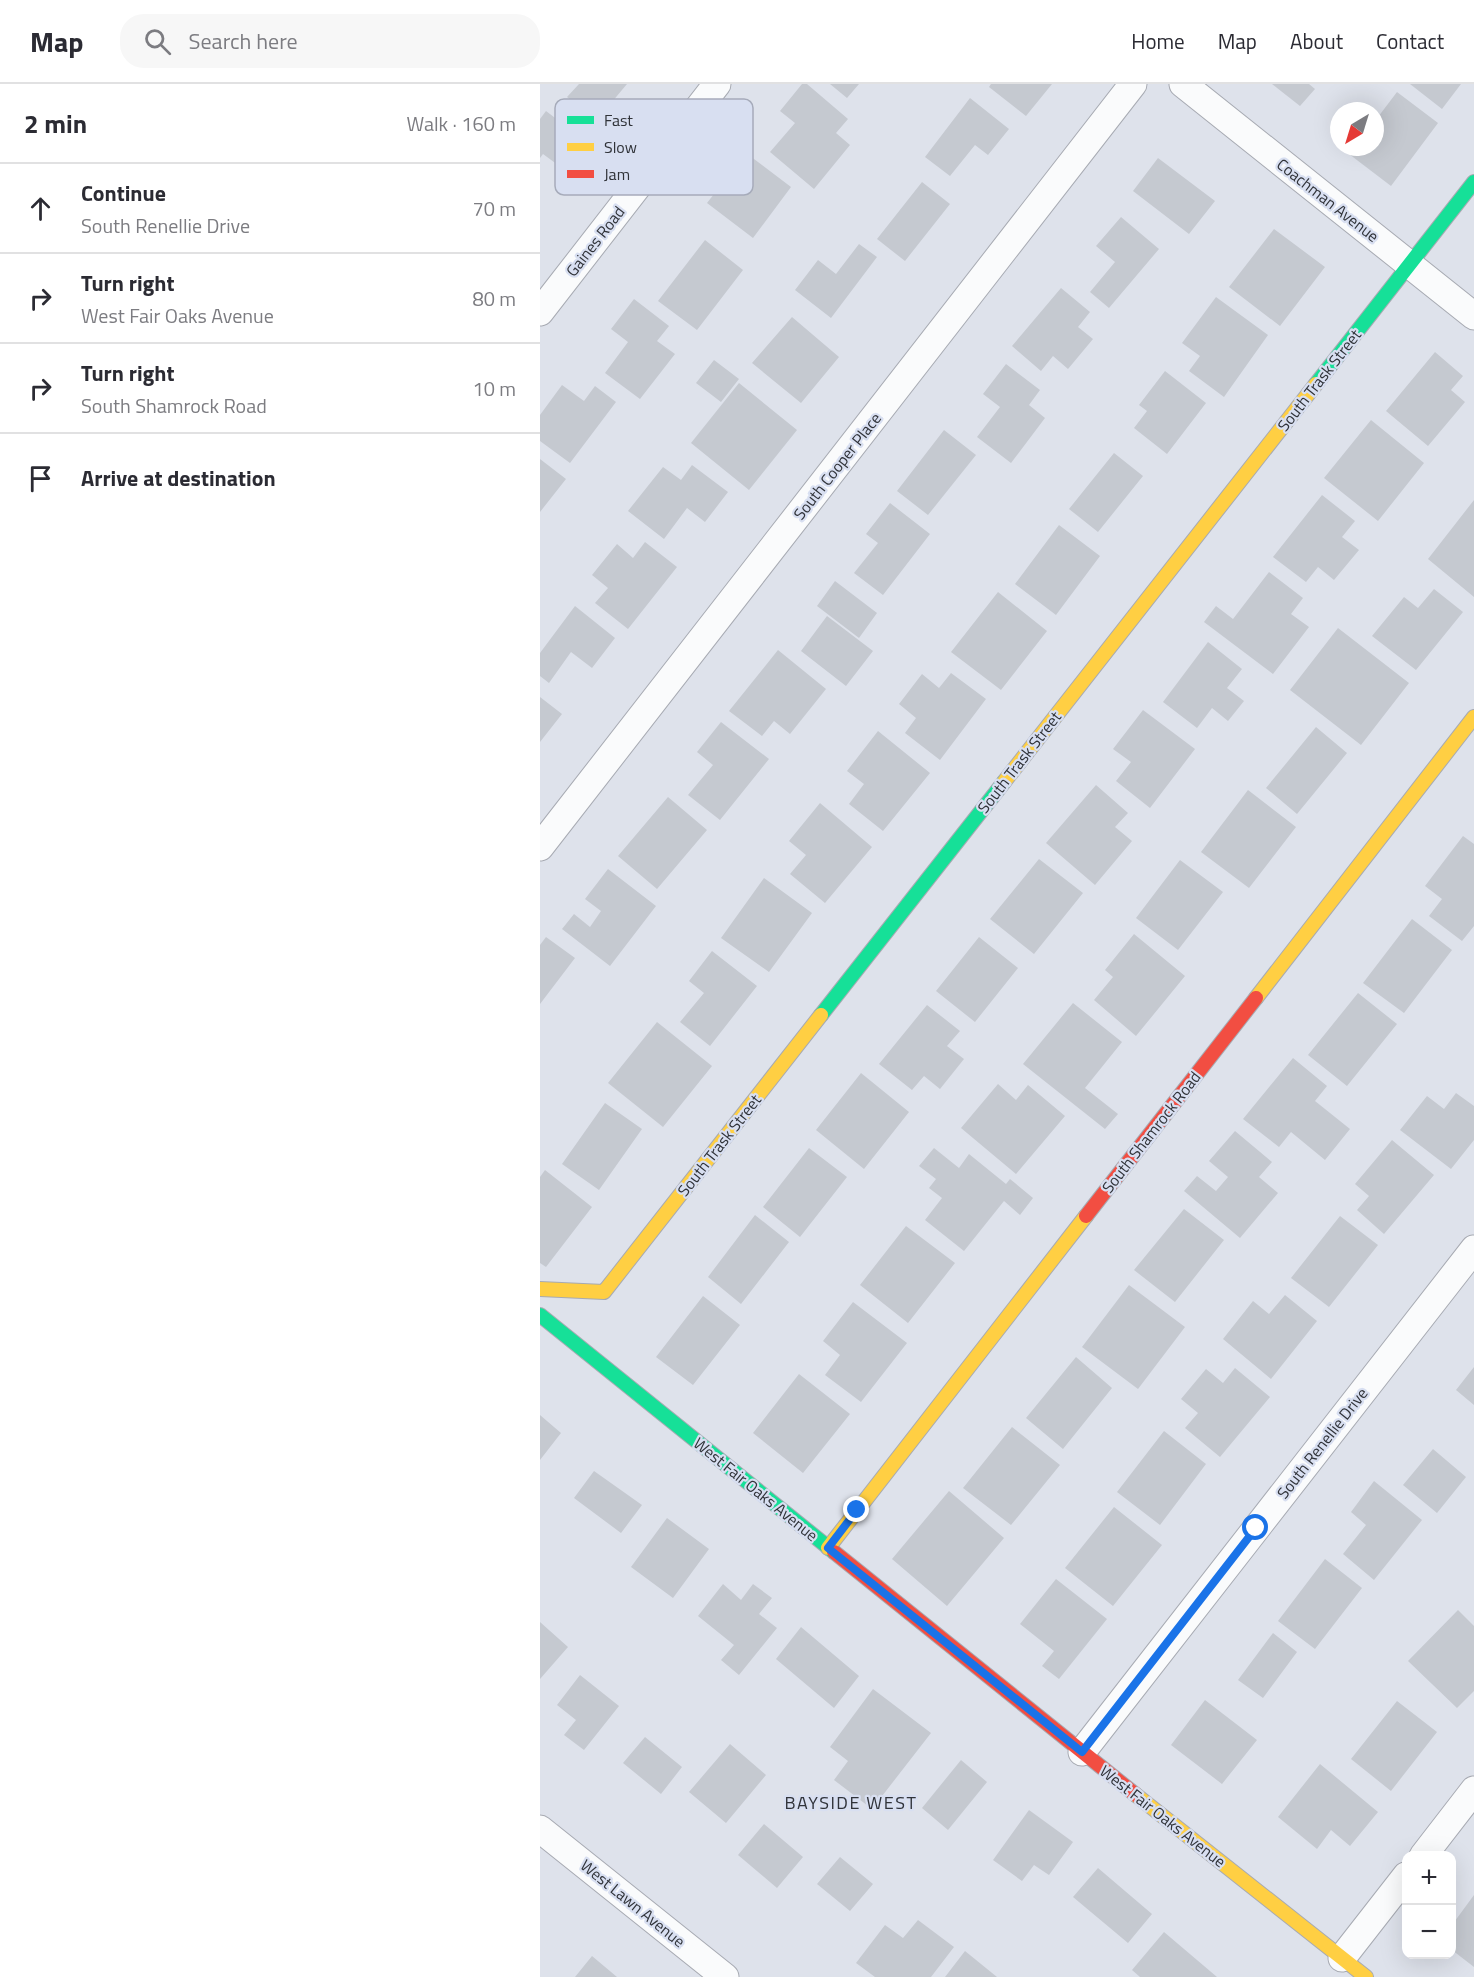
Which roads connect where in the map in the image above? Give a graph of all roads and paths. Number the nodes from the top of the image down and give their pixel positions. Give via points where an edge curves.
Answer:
1 (717, 84) edge
2 (1133, 84) edge
3 (1183, 84) edge
4 (705, 99) edge
5 (1474, 182) edge
6 (631, 195) edge
7 (1410, 264) junction
8 (540, 312) edge
9 (1474, 316) edge
10 (1474, 717) edge
11 (540, 847) edge
12 (1474, 1249) edge
13 (540, 1289) edge
14 (540, 1315) edge
15 (828, 1548) junction
16 (1082, 1752) junction
17 (1474, 1790) edge
18 (540, 1828) edge
19 (1426, 1851) edge
20 (1402, 1882) edge
21 (1342, 1958) junction
22 (725, 1977) edge
23 (1366, 1977) edge

1 - 4 street, Gaines Road
2 - 11 street, South Cooper Place
3 - 7 street, Coachman Avenue
5 - 7 street, South Trask Street
6 - 8 street, Gaines Road
7 - 9 street, Coachman Avenue
7 - 13 street, South Trask Street via 604,1292
10 - 15 street, South Shamrock Road
12 - 16 street, South Renellie Drive
14 - 15 street, West Fair Oaks Avenue
15 - 16 street, West Fair Oaks Avenue
16 - 21 street, West Fair Oaks Avenue
17 - 19 street
18 - 22 street, West Lawn Avenue
20 - 21 street
21 - 23 street, West Fair Oaks Avenue

